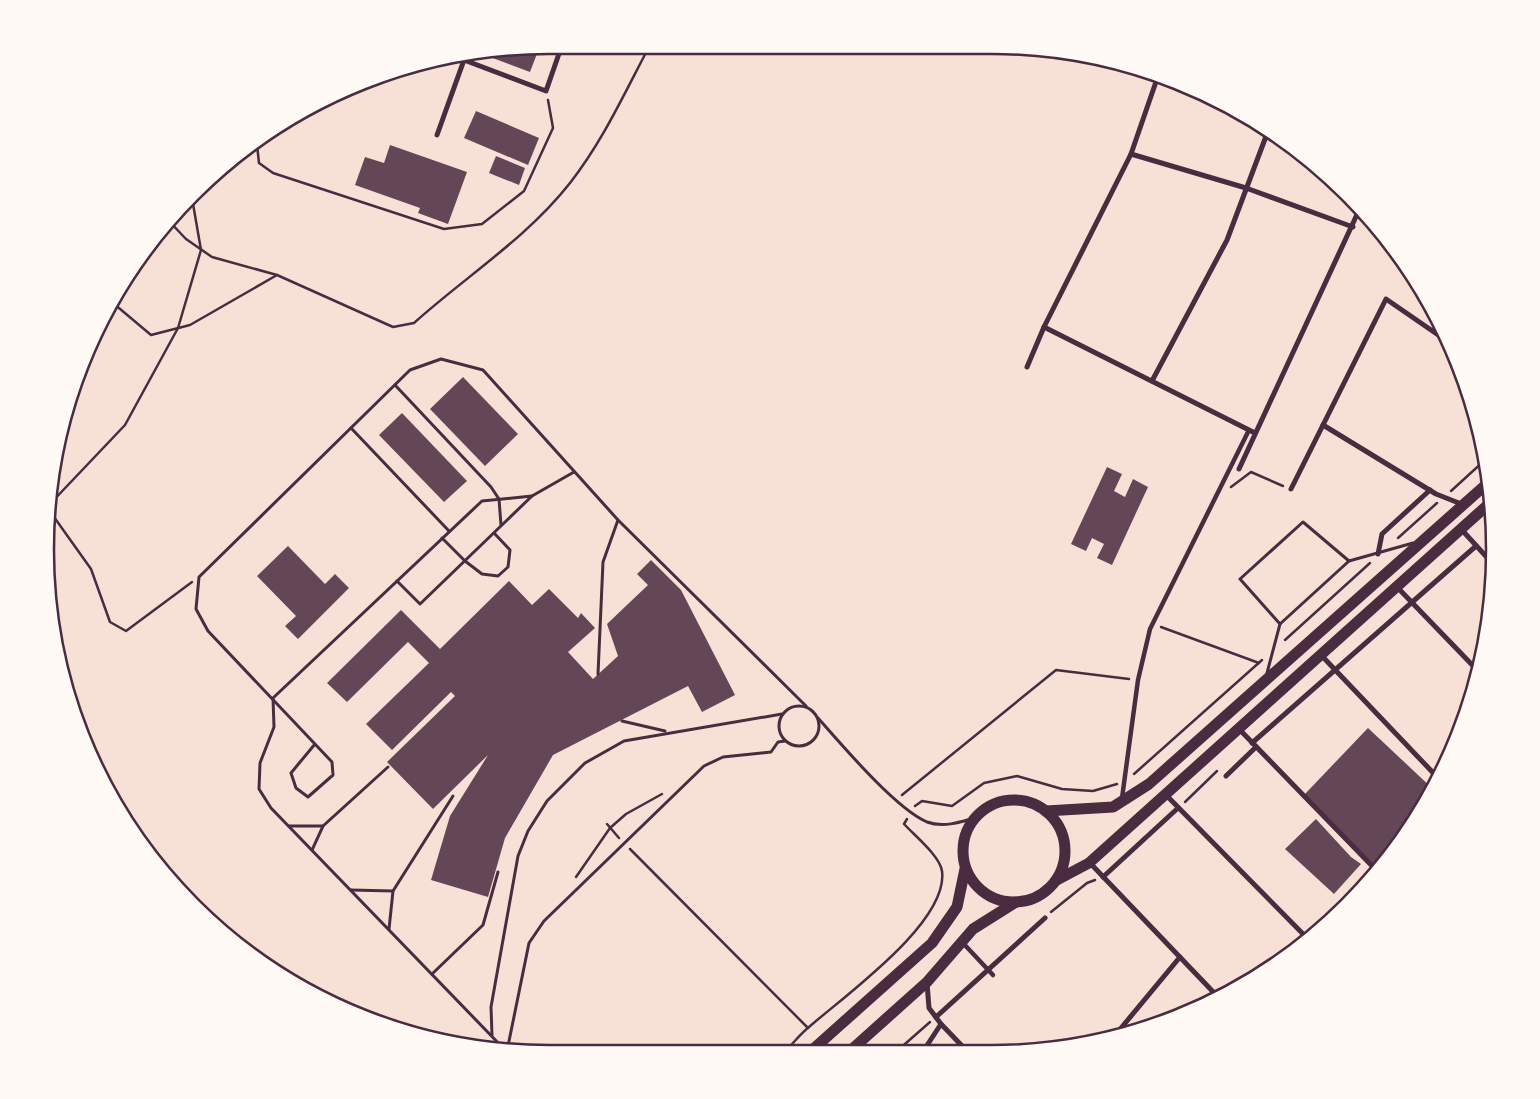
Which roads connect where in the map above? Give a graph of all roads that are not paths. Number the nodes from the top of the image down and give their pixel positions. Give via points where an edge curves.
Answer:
1 (559, 54) edge
2 (464, 61) edge
3 (466, 61) edge
4 (1156, 82) edge
5 (437, 135) dead end
6 (1266, 137) edge
7 (1131, 154) junction
8 (1246, 188) junction
9 (1357, 216) edge
10 (1353, 227) junction
11 (1044, 327) junction
12 (1437, 334) edge
13 (1027, 367) dead end
14 (1152, 381) junction
15 (395, 385) junction
16 (1323, 425) junction
17 (351, 428) junction
18 (1252, 432) junction
19 (1239, 469) road end
20 (574, 472) junction
21 (1482, 487) edge
22 (1291, 489) road end
23 (1430, 490) junction
24 (532, 496) junction
25 (499, 499) junction
26 (1464, 505) junction
27 (1484, 508) edge
28 (618, 520) junction
29 (501, 526) junction
30 (1461, 529) junction
31 (450, 531) junction
32 (494, 533) junction
33 (442, 538) junction
34 (1423, 540) junction
35 (1476, 546) junction
36 (1378, 554) junction
37 (1486, 556) edge
38 (465, 561) junction
39 (1349, 561) junction
40 (397, 581) junction
41 (1397, 587) junction
42 (1411, 602) junction
43 (1280, 624) junction
44 (1321, 655) junction
45 (1472, 665) edge
46 (1335, 670) junction
47 (598, 674) dead end
48 (1263, 683) junction
49 (273, 698) junction
50 (806, 706) junction
51 (782, 714) junction
52 (818, 718) junction
53 (622, 721) dead end
54 (1239, 729) junction
55 (668, 732) junction
56 (785, 741) junction
57 (315, 744) junction
58 (1254, 745) junction
59 (388, 767) dead end
60 (1433, 773) edge
61 (1226, 776) dead end
62 (1164, 794) junction
63 (453, 796) dead end
64 (1122, 801) junction
65 (1178, 808) junction
66 (1046, 811) junction
67 (976, 817) junction
68 (288, 826) junction
69 (323, 826) junction
70 (312, 850) junction
71 (1089, 863) junction
72 (1372, 865) edge
73 (966, 869) junction
74 (498, 872) dead end
75 (1103, 877) junction
76 (1056, 880) junction
77 (350, 890) junction
78 (393, 891) junction
79 (1016, 902) junction
80 (1044, 918) road end
81 (389, 929) junction
82 (1303, 934) edge
83 (962, 942) junction
84 (1180, 957) junction
85 (988, 969) junction
86 (432, 974) junction
87 (993, 975) dead end
88 (926, 982) junction
89 (1213, 992) edge
90 (936, 1017) junction
91 (941, 1024) junction
92 (1122, 1027) edge
93 (492, 1035) junction
94 (499, 1042) edge
95 (509, 1043) edge
96 (818, 1045) edge
97 (857, 1045) edge
98 (927, 1045) edge
99 (961, 1045) edge

1 - 3 street via 546,91
2 - 5 street
4 - 7 street
6 - 8 street
7 - 8 street
7 - 11 street
8 - 10 street
8 - 14 street via 1227,240
9 - 10 street
10 - 18 street
11 - 13 street
11 - 14 street
12 - 16 street via 1386,300
14 - 18 street
15 - 17 lane
15 - 20 lane via 410,370 440,359 483,370
15 - 25 lane via 492,487
16 - 22 street
16 - 23 street
17 - 31 lane
17 - 49 lane via 199,577 196,609 208,631
18 - 19 street
18 - 64 street via 1150,628 1138,680
20 - 24 lane
20 - 28 lane
21 - 26 main road
23 - 26 street
23 - 36 street via 1382,534
24 - 25 lane
24 - 29 lane
25 - 29 lane
25 - 31 lane via 482,501
26 - 34 main road
27 - 30 main road
28 - 47 lane via 603,562
28 - 50 lane
29 - 32 lane
30 - 35 street
30 - 41 main road
31 - 33 lane
32 - 38 lane
32 - 38 lane via 510,550 508,567 498,576 482,574
33 - 38 lane
33 - 40 lane
34 - 36 lane
34 - 48 main road
35 - 37 street
35 - 42 street
36 - 39 lane
38 - 40 lane via 420,604
39 - 43 lane
39 - 43 lane via 1303,522 1240,579
40 - 49 lane
41 - 42 street
41 - 44 main road
42 - 45 street
42 - 46 street
43 - 48 lane
44 - 46 street
44 - 54 main road
46 - 58 street
46 - 60 street
48 - 64 main road via 1149,784
49 - 57 lane
49 - 68 lane via 274,727 260,763 259,788 271,808
50 - 51 lane via 792,706
50 - 52 lane
51 - 55 lane
51 - 56 lane via 779,731
52 - 56 lane via 818,731 810,742 797,746
52 - 67 lane via 897,800 928,822 946,824
53 - 55 lane
54 - 58 street
54 - 62 main road
55 - 93 lane via 624,741 585,763 547,802 528,831 518,856 493,998
56 - 95 lane via 778,742 771,752 723,757 704,766 544,922 529,943
57 - 57 lane via 332,762 333,775 308,797 296,788 291,774
58 - 61 street
58 - 72 street
59 - 69 lane
62 - 65 street
62 - 71 main road
63 - 78 lane
64 - 66 main road via 1113,807
65 - 75 street
65 - 82 street
66 - 67 main road via 1029,802 1008,801 993,805
66 - 76 main road via 1057,824 1065,845 1063,865
67 - 73 main road via 965,838
68 - 69 lane
68 - 70 lane
69 - 70 lane
70 - 77 lane
71 - 75 street
71 - 76 main road
73 - 79 main road via 976,885 988,895
73 - 96 main road via 956,908 932,943
74 - 86 lane via 483,925
75 - 84 street
76 - 79 main road via 1041,895
77 - 78 lane
77 - 81 lane
78 - 81 lane
79 - 83 main road via 973,929
80 - 85 street
81 - 86 lane
83 - 85 street
83 - 88 main road
84 - 89 street
84 - 92 street
85 - 87 street
85 - 90 street
86 - 93 lane
88 - 90 street via 929,1008
88 - 97 main road
90 - 91 street
91 - 98 street
91 - 99 street
93 - 94 lane

